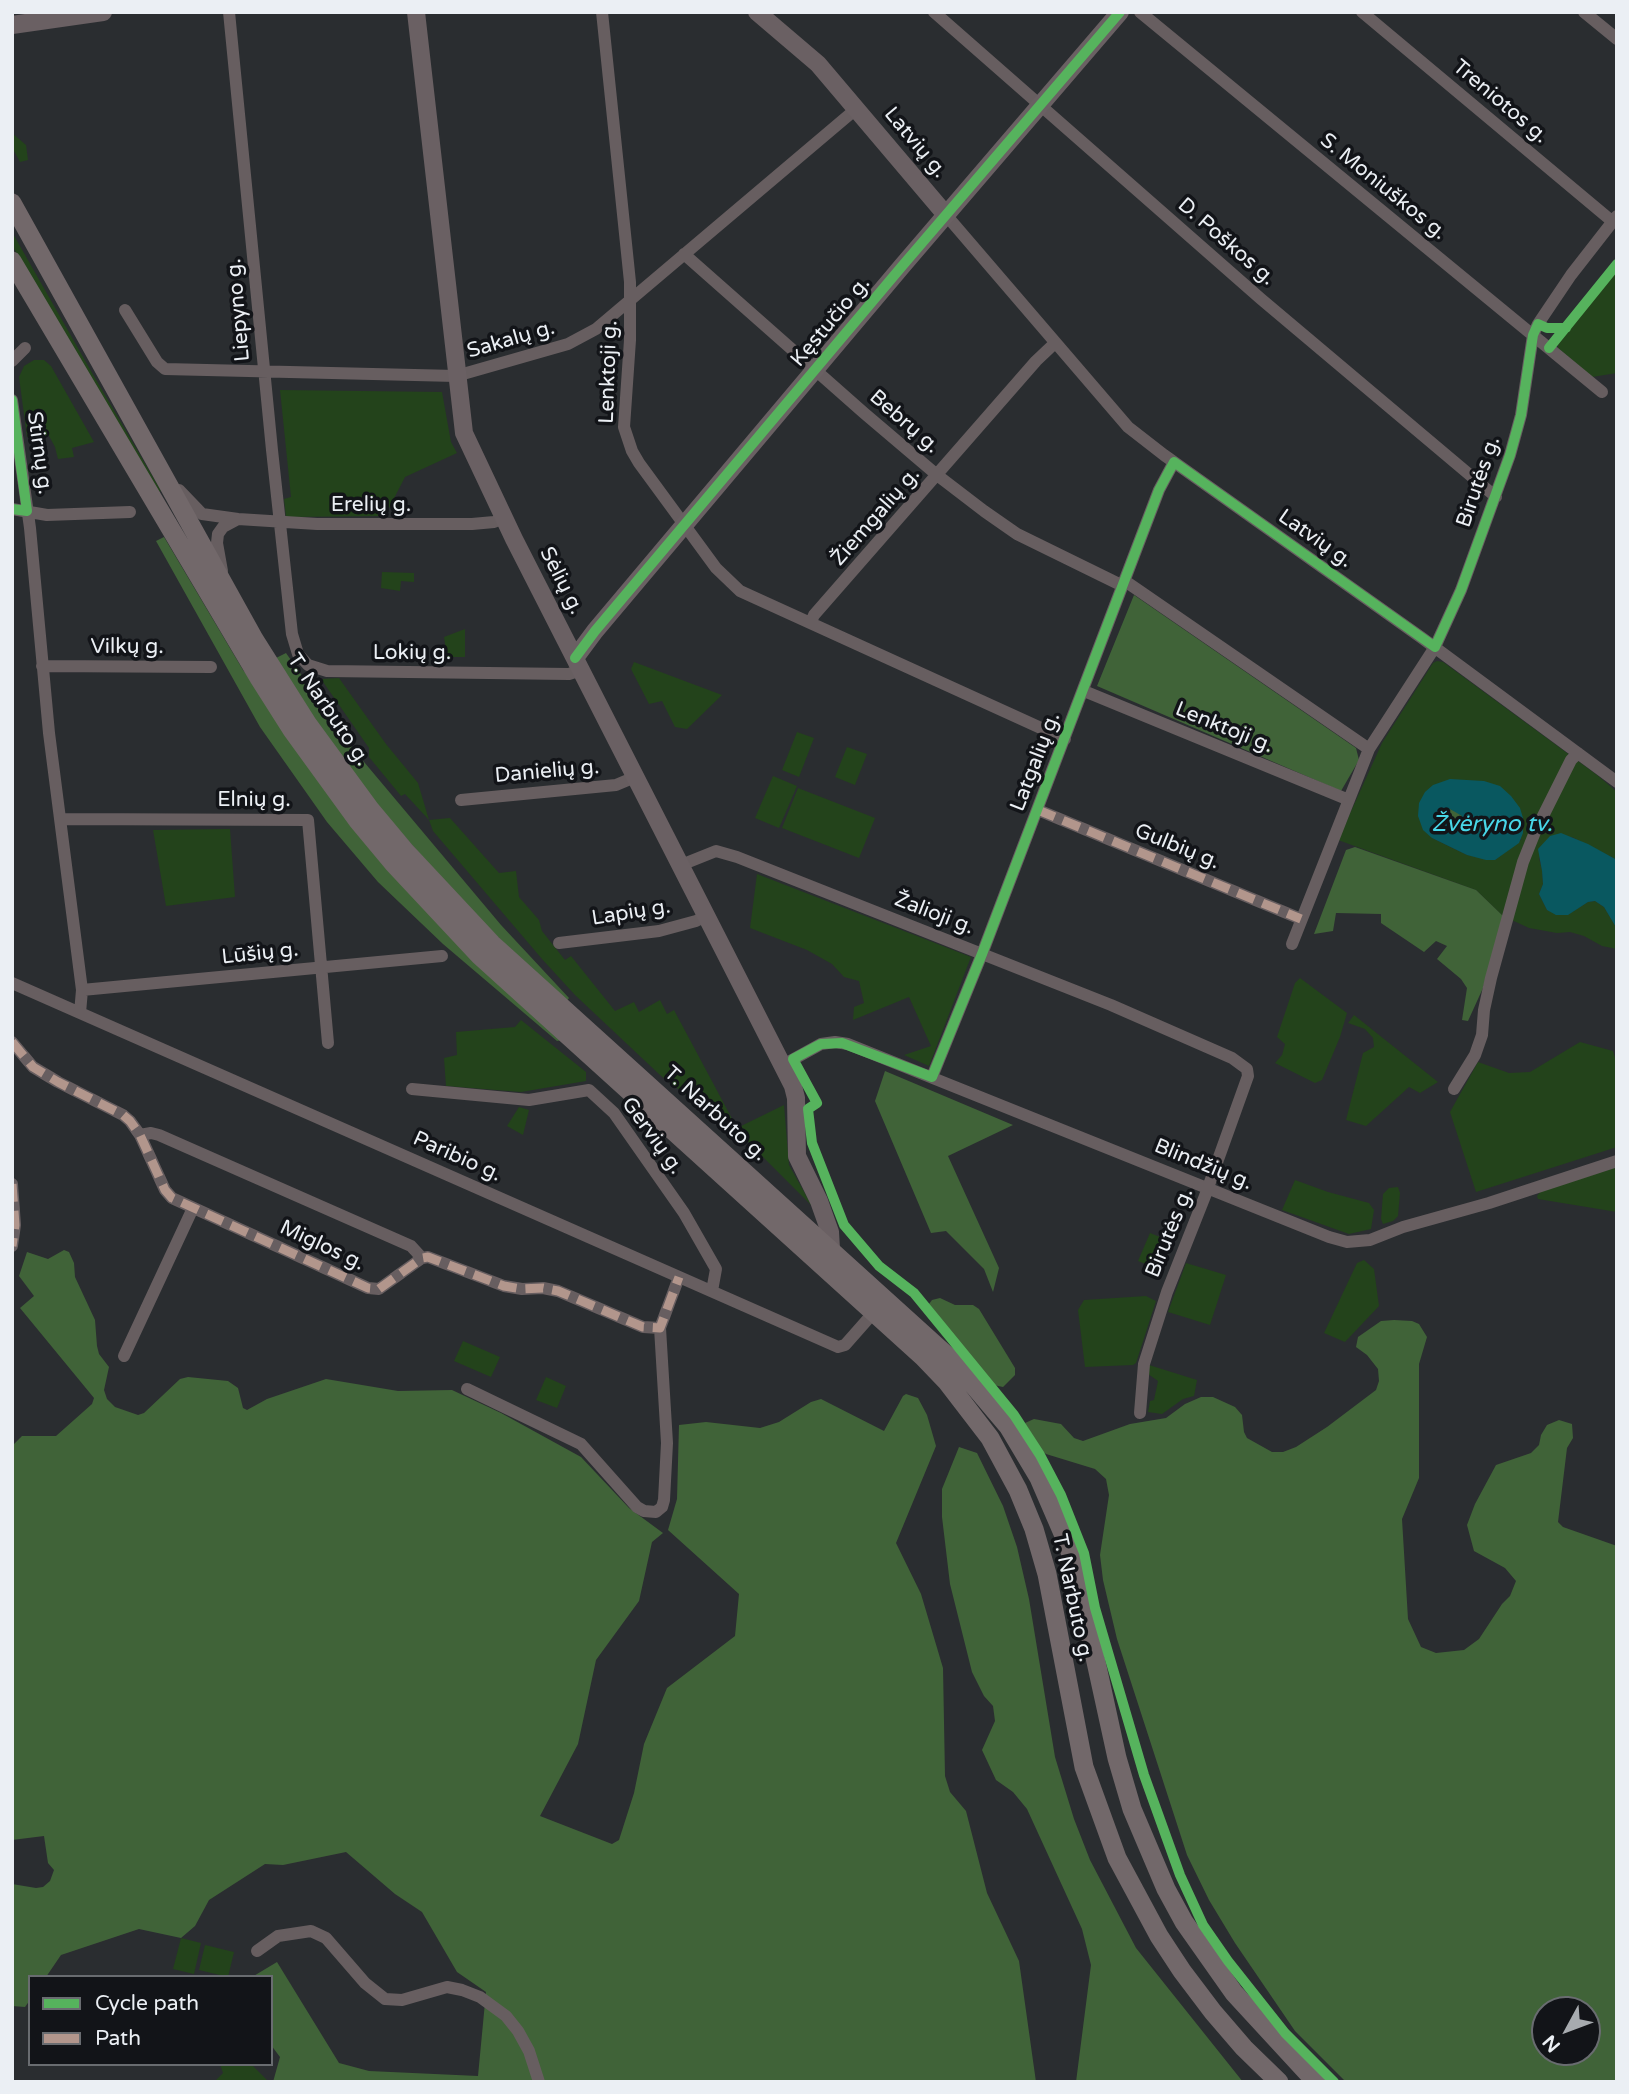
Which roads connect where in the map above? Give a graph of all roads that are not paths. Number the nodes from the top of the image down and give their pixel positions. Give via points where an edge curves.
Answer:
1 (103, 12) edge
2 (229, 12) edge
3 (416, 12) edge
4 (602, 12) edge
5 (757, 12) edge
6 (934, 12) edge
7 (1120, 12) edge
8 (1140, 12) edge
9 (1362, 12) edge
10 (1584, 12) edge
11 (12, 25) edge
12 (1617, 39) edge
13 (1041, 106) junction
14 (856, 109) junction
15 (12, 203) edge
16 (946, 215) junction
17 (1615, 219) edge
18 (684, 254) junction
19 (12, 261) edge
20 (630, 300) junction
21 (125, 310) dead end
22 (1533, 335) junction
23 (1055, 343) junction
24 (25, 348) dead end
25 (12, 361) edge
26 (264, 371) junction
27 (816, 371) junction
28 (456, 376) junction
29 (1602, 392) dead end
30 (12, 400) edge
31 (1174, 462) junction
32 (160, 474) junction
33 (937, 475) junction
34 (1496, 497) junction
35 (12, 509) edge
36 (27, 511) junction
37 (130, 512) dead end
38 (504, 518) junction
39 (238, 519) junction
40 (281, 521) junction
41 (685, 525) junction
42 (1124, 583) junction
43 (227, 592) junction
44 (290, 604) joint
45 (811, 622) junction
46 (1435, 647) junction
47 (578, 664) junction
48 (42, 666) junction
49 (211, 667) dead end
50 (1084, 691) junction
51 (1065, 739) junction
52 (1369, 749) junction
53 (1578, 753) junction
54 (635, 777) junction
55 (1617, 782) edge
56 (461, 800) dead end
57 (1349, 800) junction
58 (1038, 810) junction
59 (60, 819) junction
60 (681, 865) junction
61 (706, 916) junction
62 (1301, 919) junction
63 (559, 943) dead end
64 (1292, 944) dead end
65 (982, 954) junction
66 (442, 956) dead end
67 (322, 967) junction
68 (12, 983) edge
69 (82, 990) junction
70 (80, 1013) junction
71 (12, 1042) edge
72 (328, 1043) dead end
73 (783, 1065) junction
74 (1247, 1069) joint
75 (932, 1077) junction
76 (412, 1089) dead end
77 (1454, 1089) dead end
78 (141, 1135) junction
79 (1617, 1161) edge
80 (12, 1184) edge
81 (1208, 1188) junction
82 (193, 1208) junction
83 (12, 1246) edge
84 (831, 1249) junction
85 (422, 1258) junction
86 (832, 1273) junction
87 (679, 1277) junction
88 (712, 1291) junction
89 (875, 1311) junction
90 (660, 1328) junction
91 (124, 1356) dead end
92 (467, 1389) dead end
93 (1140, 1413) dead end
94 (257, 1951) dead end
95 (539, 2082) edge
96 (1279, 2082) edge
97 (1317, 2082) edge

1 - 11 main road
2 - 26 street, Liepyno g.
3 - 28 main road, Sėlių g.
4 - 20 street, Lenktoji g.
5 - 14 main road, Latvių g. via 808,53
6 - 13 street, D. Poškos g.
7 - 13 main road, Kęstučio g.
8 - 22 street, S. Moniuškos g.
9 - 17 street, Treniotos g.
10 - 12 street
13 - 16 main road, Kęstučio g.
13 - 34 street, D. Poškos g.
14 - 16 main road, Latvių g.
14 - 18 street, Sakalų g.
15 - 32 main road, T. Narbuto g.
16 - 23 street, Latvių g.
16 - 27 main road, Kęstučio g.
17 - 22 street, Birutės g. via 1557,294
18 - 20 street, Sakalų g.
18 - 27 street, Bebrų g.
19 - 86 main road, T. Narbuto g. via 259,678 358,821 480,956
20 - 28 street, Sakalų g. via 580,338
20 - 41 street, Lenktoji g. via 624,414 627,439
21 - 26 street, Sakalų g. via 165,369
22 - 29 street, S. Moniuškos g.
22 - 34 street, Birutės g. via 1521,415
23 - 31 street, Latvių g. via 1128,426
23 - 33 street, Žiemgalių g.
24 - 25 street
26 - 28 street, Sakalų g.
26 - 40 street, Liepyno g.
27 - 33 street, Bebrų g.
27 - 41 main road, Kęstučio g.
28 - 38 main road, Sėlių g. via 464,433
30 - 36 street, Stirnų g.
31 - 42 street, Latgalių g.
31 - 46 street, Latvių g.
32 - 39 street, Erelių g. via 202,514
32 - 43 main road, T. Narbuto g.
33 - 42 street, Bebrų g. via 1017,534
33 - 45 street, Žiemgalių g.
34 - 46 street, Birutės g.
35 - 36 street
36 - 37 street via 47,515
36 - 48 street, Stirnų g.
38 - 40 street, Erelių g. via 472,524
38 - 47 main road, Sėlių g.
39 - 40 street, Erelių g.
39 - 43 street via 223,527 217,539
40 - 44 street, Liepyno g.
41 - 45 street, Lenktoji g. via 716,568 740,591
41 - 47 main road, Kęstučio g. via 596,631
42 - 50 street, Latgalių g.
42 - 52 street, Bebrų g.
43 - 84 main road, T. Narbuto g. via 307,723 406,852 492,944
44 - 47 street, Lokių g. via 295,647 302,660 314,668 569,674
45 - 51 street, Lenktoji g.
46 - 52 street, Birutės g.
46 - 53 street, Latvių g.
47 - 54 main road, Sėlių g.
48 - 49 street, Vilkų g.
48 - 59 street, Stirnų g.
50 - 51 street, Latgalių g.
50 - 57 street, Lenktoji g.
51 - 58 street, Latgalių g.
52 - 57 street, Birutės g.
53 - 55 street, Latvių g.
53 - 77 street via 1523,862 1491,978 1482,1035
54 - 56 street, Danielių g. via 616,785
54 - 60 main road, Sėlių g.
57 - 62 street, Birutės g.
58 - 62 street, Gulbių g.
58 - 65 street, Latgalių g.
59 - 67 street, Elnių g. via 308,820
59 - 69 street, Stirnų g.
60 - 61 main road, Sėlių g.
60 - 65 street, Žalioji g. via 723,852
61 - 63 street, Lapių g. via 659,931
61 - 73 main road, Sėlių g.
62 - 64 street, Birutės g.
65 - 74 street, Žalioji g. via 1111,1005 1232,1058
65 - 75 street, Latgalių g.
66 - 67 street, Lūšių g.
67 - 69 street, Lūšių g.
67 - 72 street, Elnių g.
68 - 70 street, Paribio g.
69 - 70 street, Stirnų g.
70 - 87 street, Paribio g.
71 - 78 street, Miglos g. via 33,1067 123,1115
73 - 75 street, Blindžių g. via 814,1047 835,1042
73 - 84 main road, Sėlių g. via 796,1098 797,1156 819,1201
74 - 81 street, Birutės g.
75 - 81 street, Blindžių g.
76 - 88 street, Gervių g. via 529,1100 589,1090 614,1113 684,1213 716,1269
78 - 82 street, Miglos g. via 165,1190
78 - 85 street via 151,1133 171,1141 411,1245
79 - 81 street, Blindžių g. via 1355,1242 1325,1235
80 - 83 street
81 - 93 street, Birutės g. via 1144,1364
82 - 85 street, Miglos g. via 374,1290
82 - 91 street
84 - 86 main road
84 - 97 main road, T. Narbuto g. via 953,1361 1009,1426 1058,1518 1074,1565 1117,1758 1149,1850 1184,1922 1212,1964
85 - 90 street via 436,1259 504,1286 558,1291 643,1327
86 - 89 main road, T. Narbuto g.
87 - 88 street, Paribio g.
87 - 90 street
88 - 89 street, Paribio g. via 838,1347
89 - 96 main road, T. Narbuto g. via 959,1397 990,1438 1018,1490 1047,1574 1084,1767 1117,1858 1182,1971 1244,2048
90 - 92 street via 667,1443 664,1500 656,1512 637,1507 581,1444
94 - 95 street via 278,1936 311,1931 326,1938 385,1999 402,2000 447,1987 480,1997 518,2031

